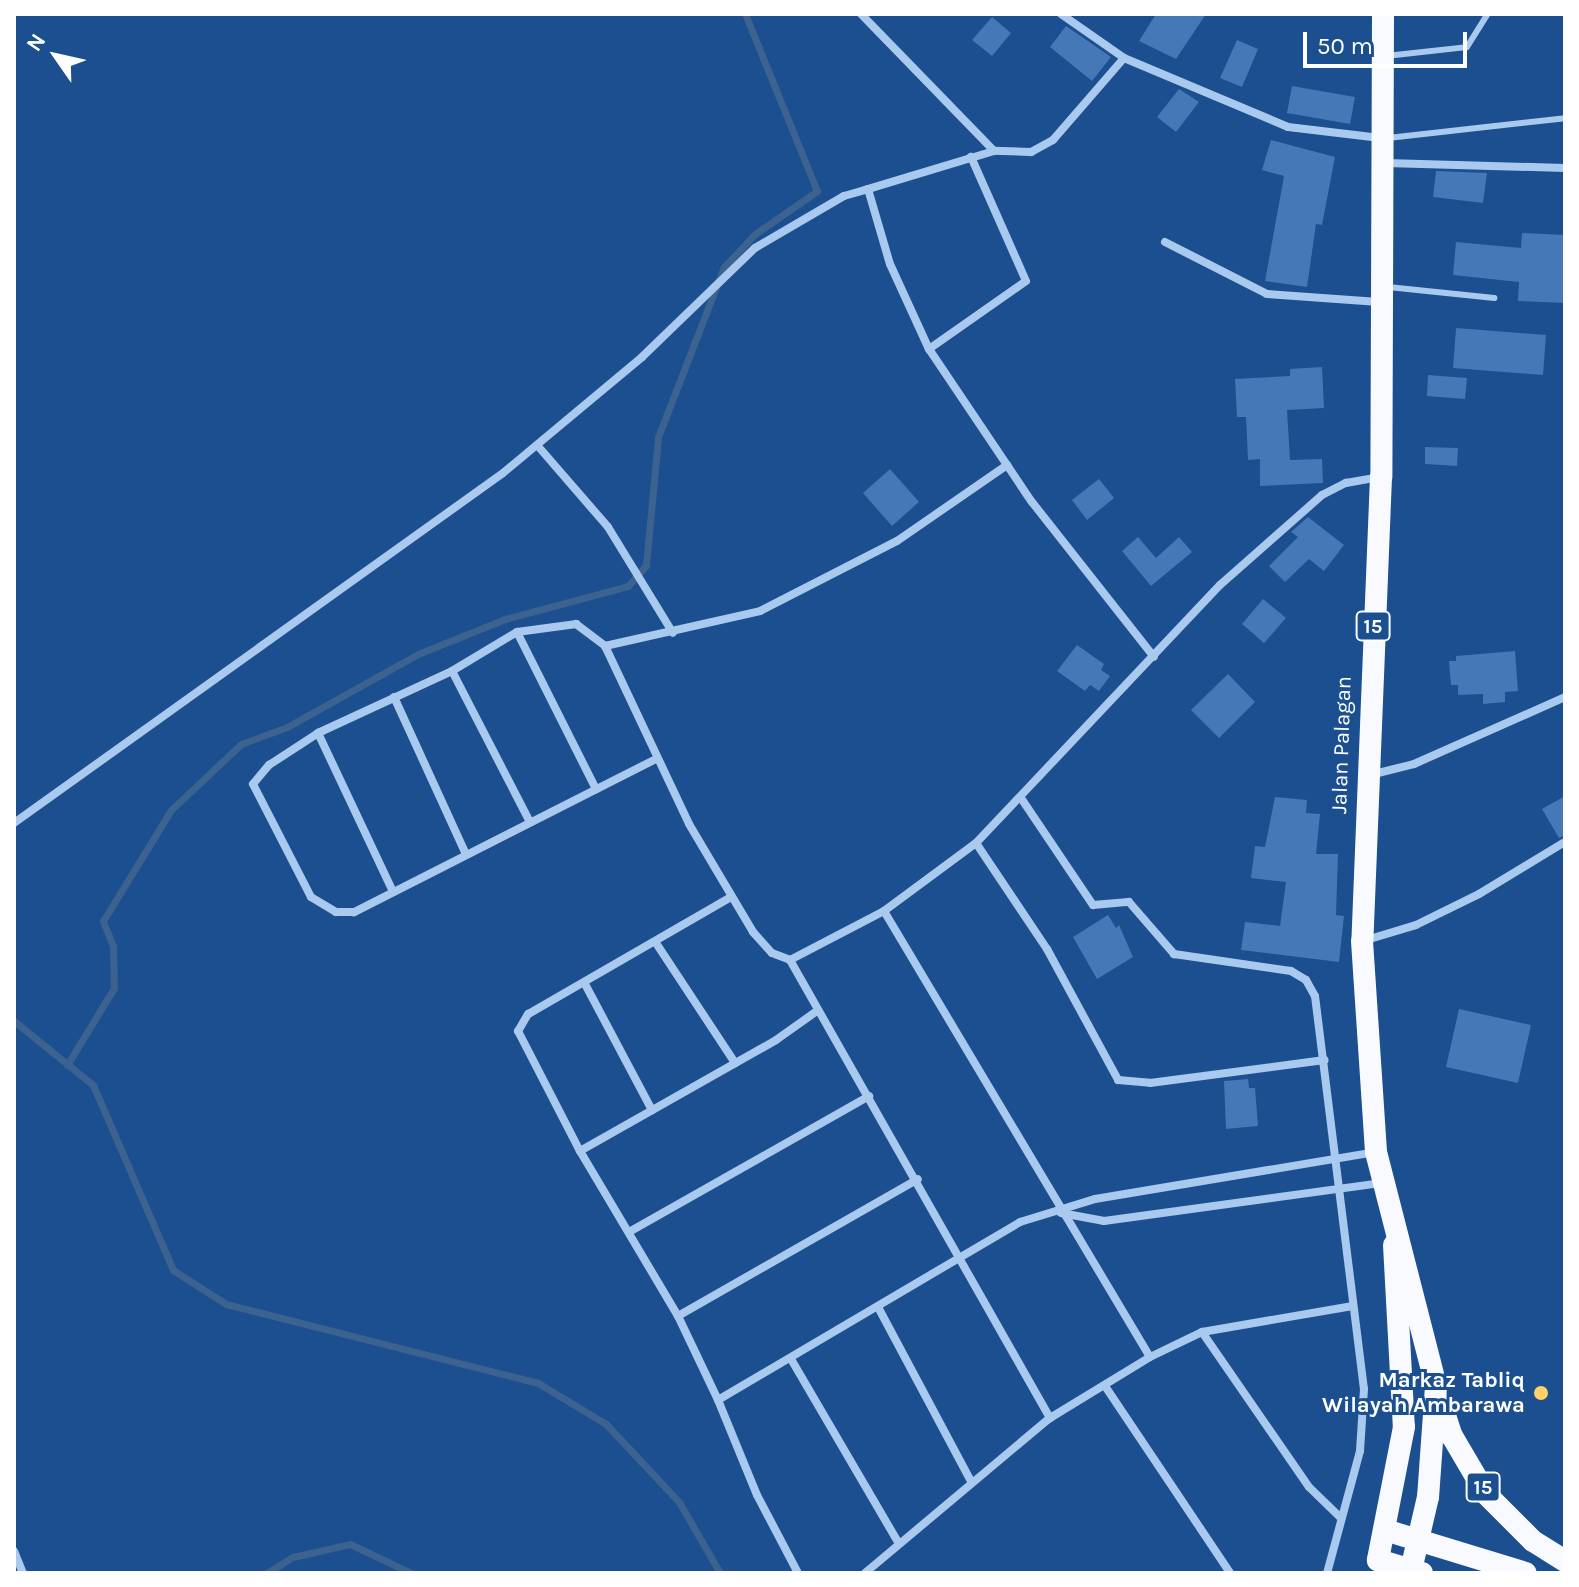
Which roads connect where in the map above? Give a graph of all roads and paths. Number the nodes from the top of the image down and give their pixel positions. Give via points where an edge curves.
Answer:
1 (861, 14) edge
2 (1061, 14) edge
3 (1383, 14) edge
4 (1488, 14) edge
5 (1384, 56) junction
6 (1124, 58) junction
7 (1565, 118) edge
8 (1381, 138) junction
9 (994, 151) junction
10 (971, 157) junction
11 (1381, 163) junction
12 (1565, 168) edge
13 (868, 189) junction
14 (1165, 242) dead end
15 (1380, 294) junction
16 (1494, 298) dead end
17 (929, 349) junction
18 (537, 445) junction
19 (1007, 465) junction
20 (1381, 477) junction
21 (517, 632) junction
22 (673, 633) junction
23 (605, 646) junction
24 (1154, 657) junction
25 (452, 671) junction
26 (394, 697) junction
27 (1565, 697) edge
28 (318, 733) junction
29 (656, 759) junction
30 (1365, 776) junction
31 (596, 789) junction
32 (1021, 798) junction
33 (530, 822) junction
34 (14, 823) edge
35 (1565, 842) edge
36 (976, 843) junction
37 (466, 854) junction
38 (393, 892) junction
39 (731, 897) junction
40 (884, 911) junction
41 (1362, 941) junction
42 (656, 943) junction
43 (790, 960) junction
44 (585, 984) junction
45 (817, 1011) junction
46 (1324, 1060) junction
47 (735, 1063) junction
48 (869, 1096) junction
49 (652, 1110) junction
50 (580, 1151) junction
51 (1376, 1152) junction
52 (1332, 1162) junction
53 (918, 1179) junction
54 (1382, 1183) junction
55 (1336, 1193) junction
56 (1061, 1213) junction
57 (629, 1232) junction
58 (1395, 1235) junction
59 (961, 1258) junction
60 (1353, 1306) junction
61 (878, 1307) junction
62 (678, 1316) junction
63 (1202, 1332) junction
64 (1150, 1357) junction
65 (791, 1359) junction
66 (1105, 1386) junction
67 (1436, 1386) junction
68 (718, 1400) junction
69 (1050, 1418) junction
70 (971, 1481) junction
71 (1341, 1518) junction
72 (1385, 1530) junction
73 (1419, 1540) junction
74 (899, 1544) junction
75 (14, 1551) edge
76 (1565, 1561) edge
77 (1416, 1571) edge
78 (23, 1573) edge
79 (798, 1573) edge
80 (865, 1573) edge
81 (1230, 1573) edge
82 (1327, 1573) edge
83 (1526, 1573) edge

1 - 9 street
2 - 6 street
3 - 5 highway, Jalan Palagan / 15
4 - 5 lane via 1467,47
5 - 8 highway, Jalan Palagan / 15
6 - 8 street via 1288,127
6 - 9 street via 1053,140 1031,152
7 - 8 lane
8 - 11 highway, Jalan Palagan / 15
9 - 10 street
10 - 13 street
10 - 17 street via 1026,281
11 - 12 street
11 - 15 highway, Jalan Palagan / 15
13 - 17 street via 890,264
13 - 18 street via 844,196 755,248 642,357
14 - 15 street via 1267,294
15 - 16 lane
15 - 20 highway, Jalan Palagan / 15
17 - 19 street
18 - 22 street via 608,527
18 - 34 street
19 - 22 street via 897,541 760,611
19 - 24 street
20 - 24 street via 1346,483 1322,495 1220,585
20 - 30 highway, Jalan Palagan / 15
21 - 23 street via 576,624
21 - 25 street
21 - 31 street
22 - 23 street
23 - 29 street
24 - 32 street
25 - 26 street
25 - 33 street
26 - 28 street
26 - 37 street
27 - 30 street via 1414,764
28 - 38 street
28 - 38 street via 258,774 253,784 258,801 311,897 322,907 354,912
29 - 31 street
29 - 39 street
30 - 41 highway, Jalan Palagan / 15
31 - 33 street
32 - 36 street
32 - 46 street via 1093,905 1129,902 1174,954 1291,971 1306,980 1321,1020
33 - 37 street
35 - 41 street via 1416,925
36 - 40 street
36 - 46 street via 1047,949 1118,1080 1150,1083
37 - 38 street
39 - 42 street
39 - 43 street via 772,953
40 - 43 street
40 - 56 street
41 - 51 highway, Jalan Palagan / 15
42 - 44 street
42 - 47 street
43 - 45 street
44 - 49 street
44 - 50 street via 528,1014 518,1031
45 - 47 street
45 - 48 street
46 - 52 street
47 - 49 street
48 - 53 street
48 - 57 street
49 - 50 street
50 - 57 street
51 - 52 street
51 - 54 highway, Jalan Palagan / 15
52 - 55 street
52 - 56 street via 1095,1199
53 - 59 street
53 - 62 street
54 - 55 street
54 - 58 highway, Jalan Palagan / 15
55 - 56 street via 1104,1221
55 - 60 street
56 - 59 street via 1020,1222
56 - 64 street
57 - 62 street
58 - 67 highway, Jalan Palagan / 15 via 1412,1276
58 - 72 highway, Jalan Palagan / 15 via 1404,1427
59 - 61 street
59 - 69 street
60 - 63 street
60 - 71 street via 1364,1389 1360,1451
61 - 65 street
61 - 70 street
62 - 68 street
63 - 64 street
63 - 71 street via 1309,1487
64 - 66 street
65 - 68 street
65 - 74 street
66 - 69 street
66 - 81 street
67 - 73 highway, Jalan Palagan / 15 via 1434,1449
67 - 76 highway, 15 via 1452,1436 1486,1494 1533,1541
68 - 79 street via 757,1495
69 - 70 street
70 - 74 street
71 - 82 street
72 - 73 highway
72 - 77 highway, Jalan Palagan / 15 via 1378,1560
73 - 77 highway, Jalan Palagan / 15
73 - 83 highway
74 - 80 street
75 - 78 street

